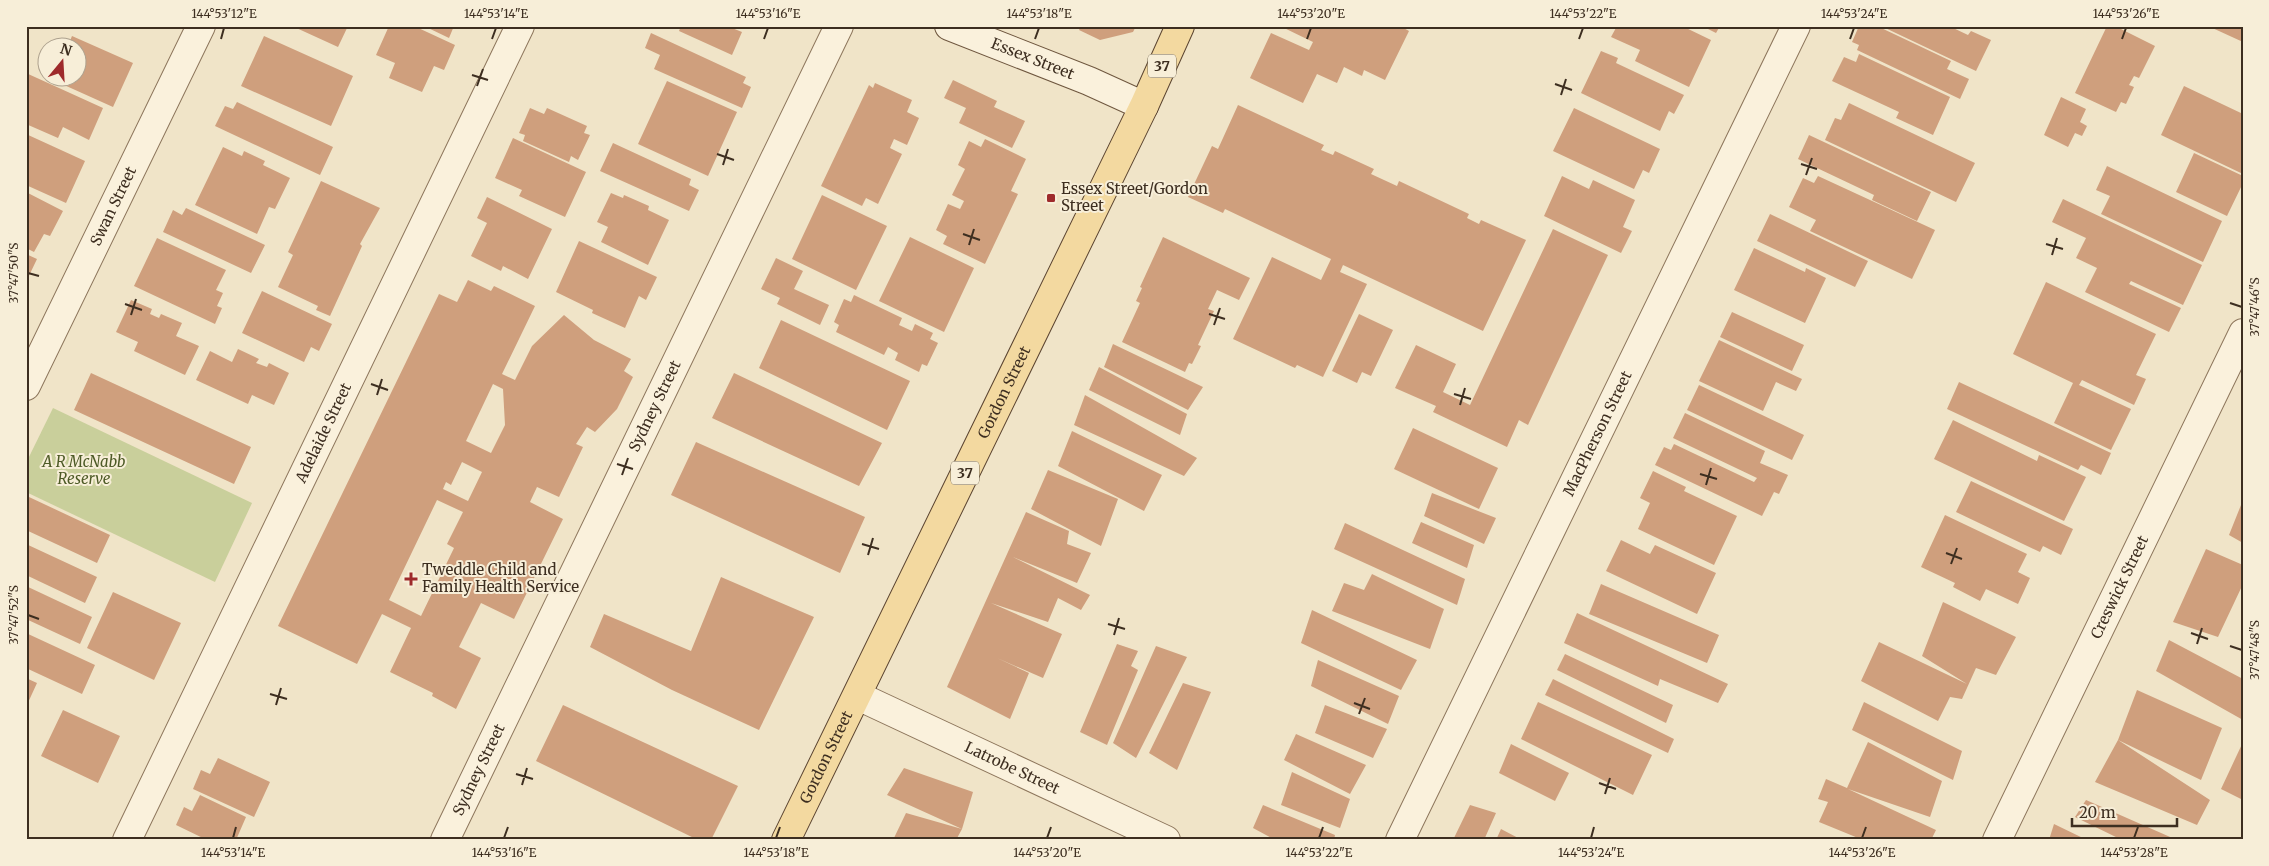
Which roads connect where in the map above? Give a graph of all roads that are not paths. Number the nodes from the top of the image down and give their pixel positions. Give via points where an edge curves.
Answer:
1 (201, 26) edge
2 (520, 26) edge
3 (840, 26) edge
4 (949, 26) edge
5 (988, 26) edge
6 (1180, 26) edge
7 (1796, 26) edge
8 (1089, 81) junction
9 (1144, 106) junction
10 (2243, 333) edge
11 (26, 386) edge
12 (858, 696) junction
13 (127, 840) edge
14 (445, 840) edge
15 (786, 840) edge
16 (1166, 840) edge
17 (1400, 840) edge
18 (1997, 840) edge

1 - 11 street, Swan Street
2 - 13 street, Adelaide Street
3 - 14 street, Sydney Street
4 - 8 street, Essex Street
5 - 8 street, Essex Street
6 - 9 main road, Gordon Street / 37
7 - 17 street, MacPherson Street
8 - 9 street, Essex Street
9 - 12 main road, Gordon Street / 37
10 - 18 street, Creswick Street
12 - 15 main road, Gordon Street / 37
12 - 16 street, Latrobe Street

